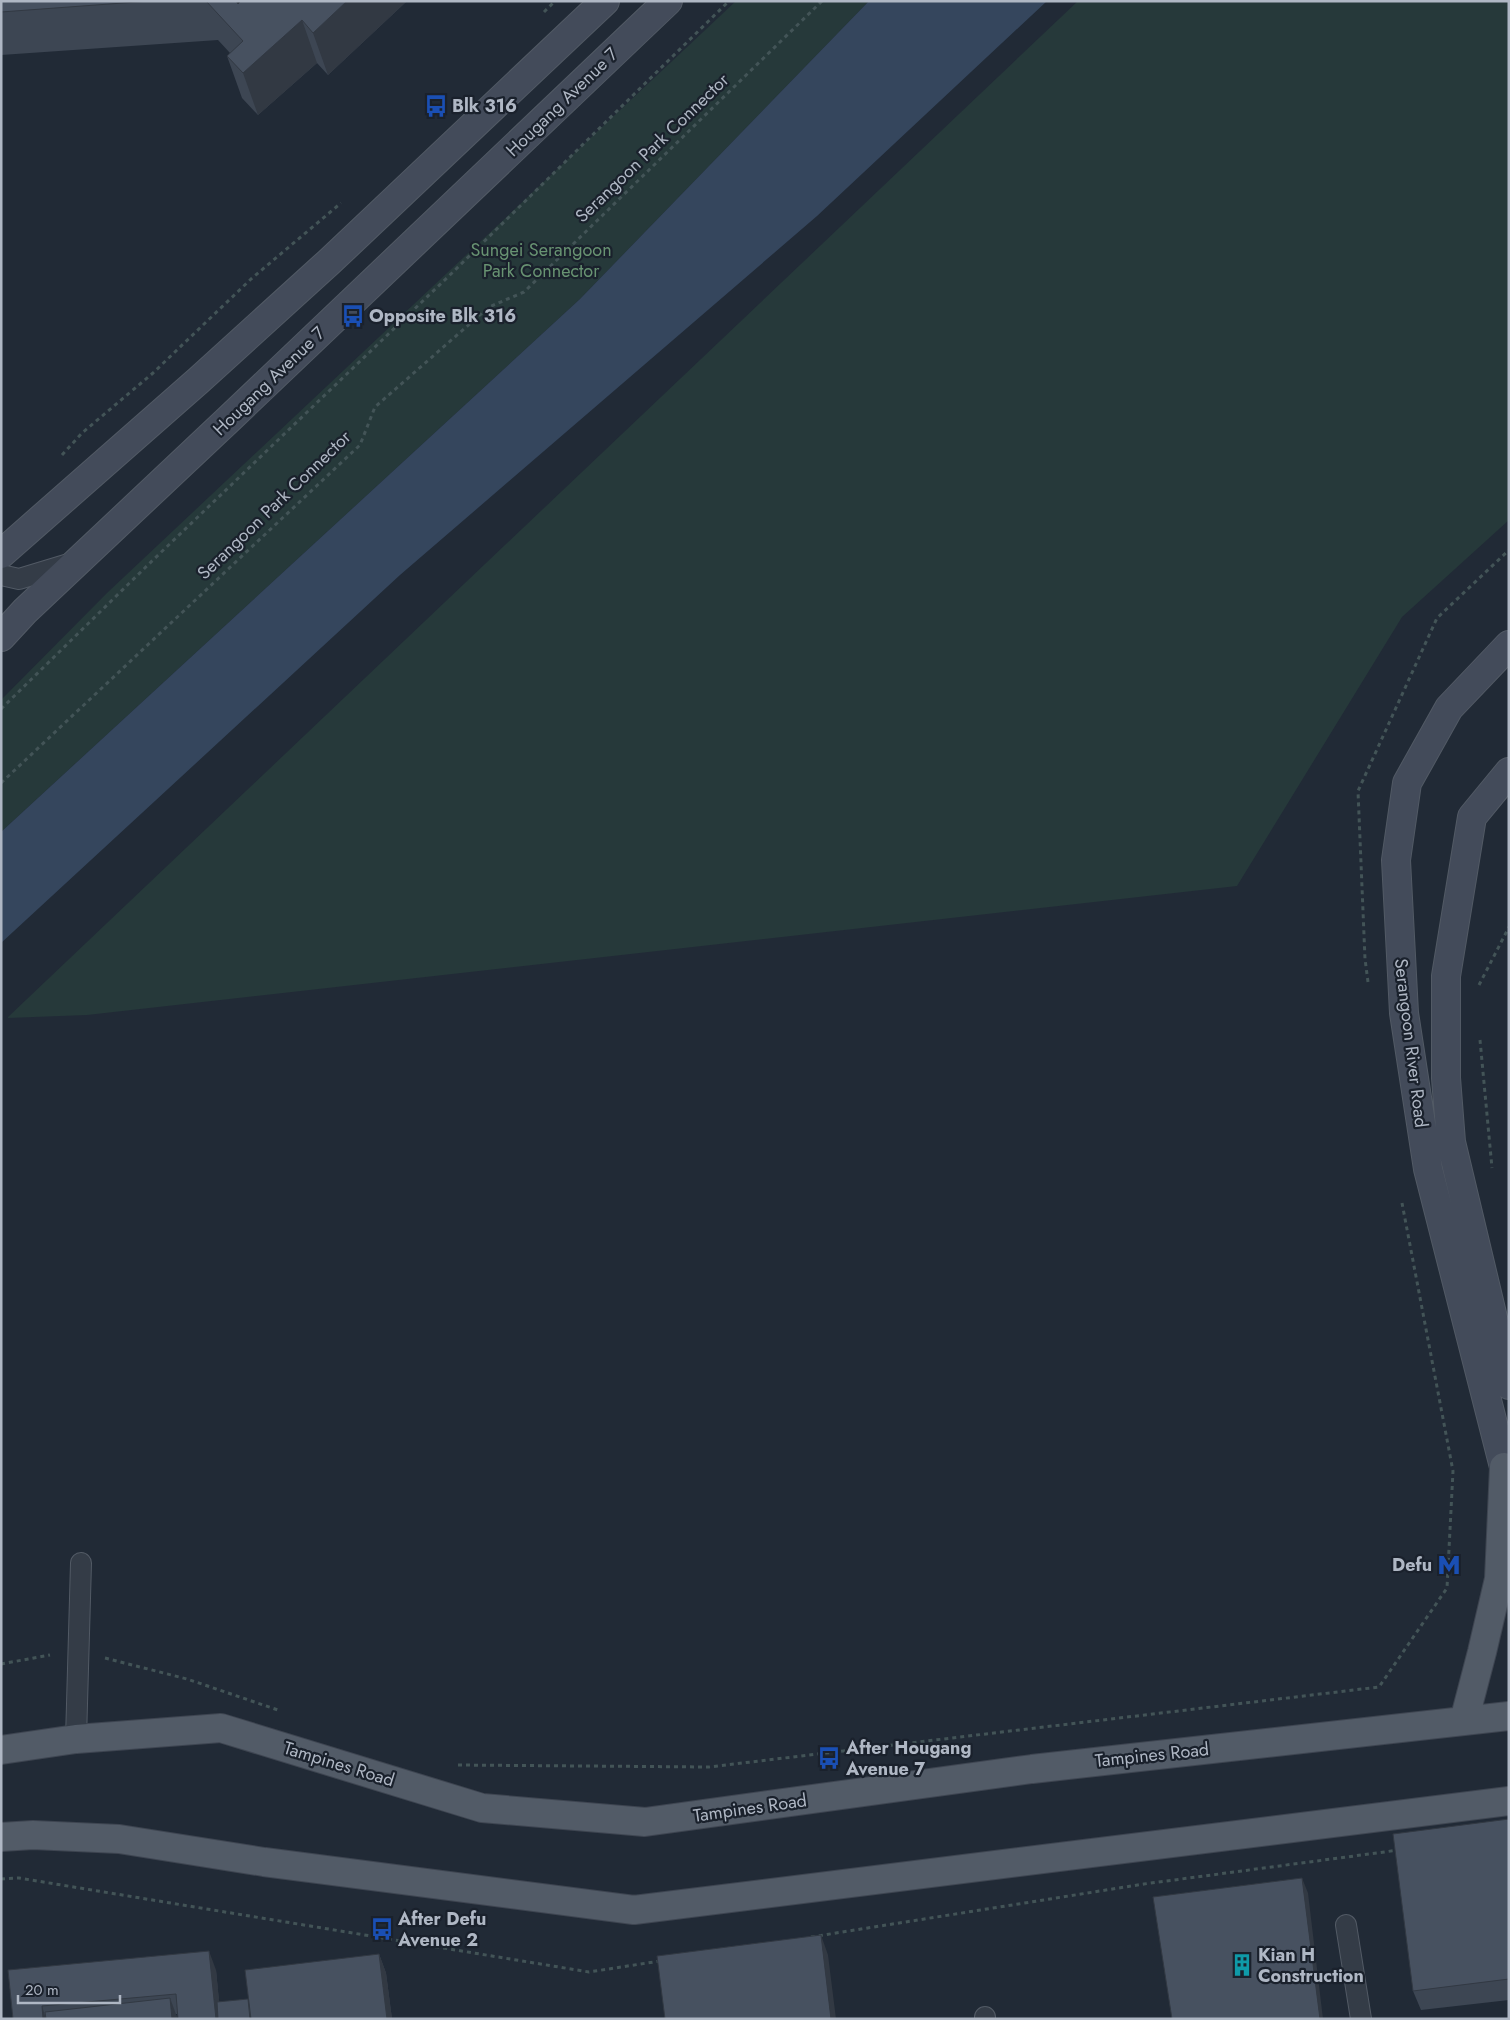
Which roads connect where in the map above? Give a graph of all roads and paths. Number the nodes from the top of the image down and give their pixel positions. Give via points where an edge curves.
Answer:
1 (554, 1) edge
2 (605, 1) edge
3 (668, 1) edge
4 (729, 1) edge
5 (822, 1) edge
6 (540, 15) dead end
7 (348, 198) dead end
8 (57, 460) dead end
9 (1, 554) edge
10 (77, 561) junction
11 (1, 575) edge
12 (1, 637) edge
13 (1509, 644) edge
14 (1, 709) edge
15 (1509, 772) edge
16 (1, 783) edge
17 (1509, 927) edge
18 (1476, 992) dead end
19 (1479, 1030) dead end
20 (1493, 1173) dead end
21 (1400, 1194) dead end
22 (1509, 1385) edge
23 (81, 1563) dead end
24 (78, 1651) junction
25 (1, 1664) edge
26 (282, 1711) dead end
27 (1509, 1716) edge
28 (1464, 1721) junction
29 (76, 1739) junction
30 (1, 1750) edge
31 (452, 1765) dead end
32 (1509, 1801) edge
33 (1, 1837) edge
34 (1346, 1925) dead end
35 (1361, 2019) edge

1 - 6 path
2 - 9 main road via 329,262
3 - 10 main road, Hougang Avenue 7
4 - 14 path
5 - 16 path, Serangoon Park Connector via 524,292 489,307 375,407 360,445
7 - 8 path via 251,279 153,373 82,433
10 - 11 lane via 19,579
10 - 12 main road, Hougang Avenue 7
13 - 28 main road, Serangoon River Road via 1449,708 1407,783 1396,860 1404,1013 1428,1169 1504,1466 1499,1579
15 - 22 main road, Serangoon River Road via 1472,817 1446,976 1446,1078 1452,1142
17 - 18 path
19 - 20 path
21 - 31 path via 1453,1471 1448,1588 1379,1687 709,1767
23 - 24 lane
24 - 25 path
24 - 26 path via 187,1679
24 - 29 lane
27 - 28 main road, Tampines Road
28 - 29 main road, Tampines Road via 1032,1769 645,1822 482,1808 220,1728
29 - 30 main road, Tampines Road
32 - 33 main road via 634,1910 264,1862 119,1839 33,1835
34 - 35 lane

